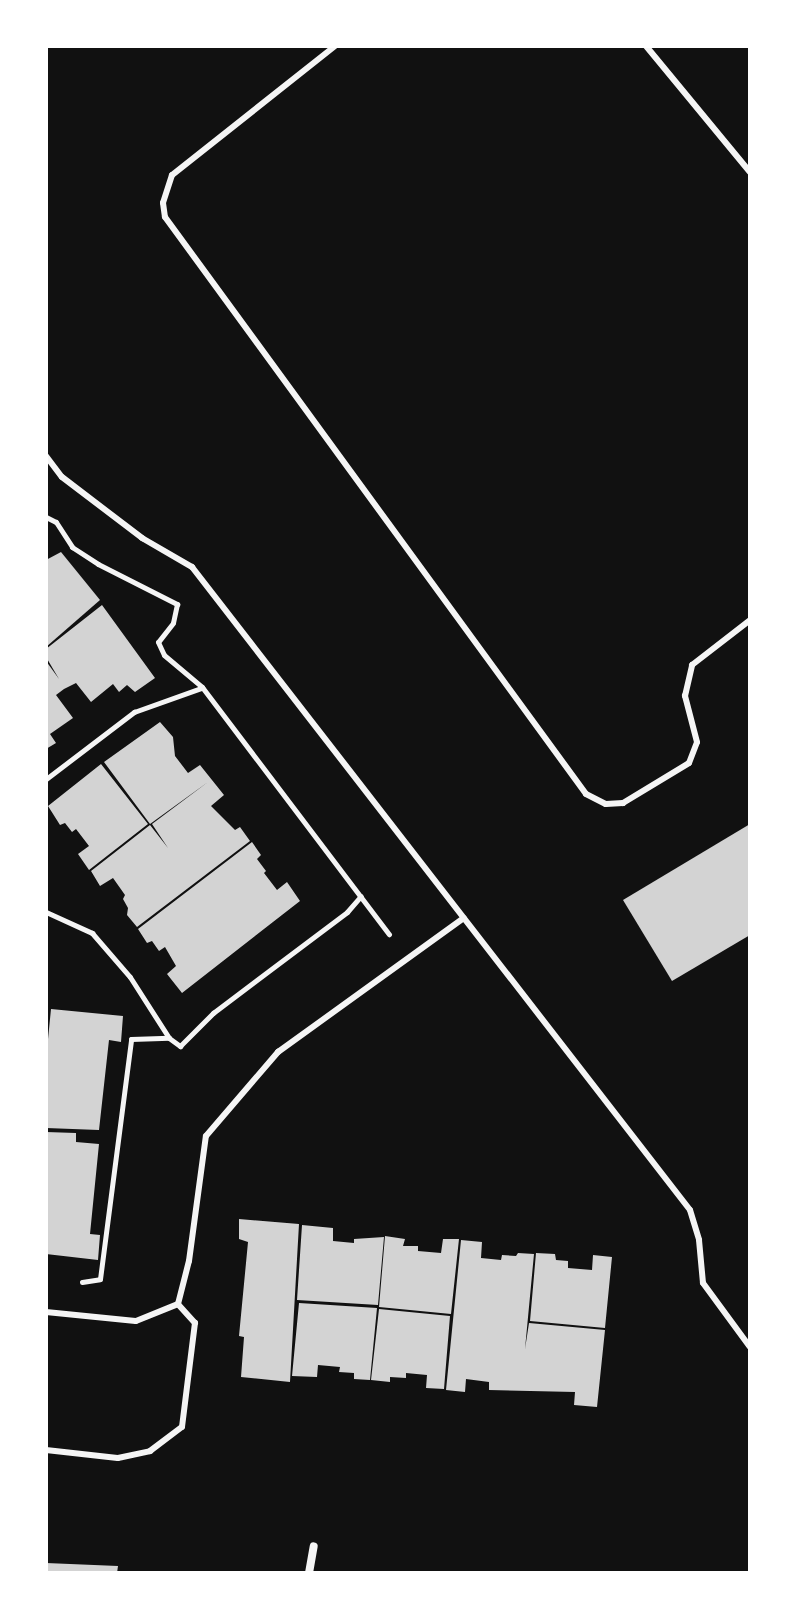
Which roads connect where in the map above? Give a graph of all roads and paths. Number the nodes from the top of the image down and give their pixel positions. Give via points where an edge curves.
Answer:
1 (335, 46) edge
2 (646, 46) edge
3 (750, 172) edge
4 (46, 456) edge
5 (46, 517) edge
6 (750, 620) edge
7 (202, 687) junction
8 (46, 779) edge
9 (361, 896) junction
10 (46, 912) edge
11 (464, 918) junction
12 (408, 959) junction
13 (169, 1038) junction
14 (81, 1282) dead end
15 (178, 1304) junction
16 (46, 1312) edge
17 (750, 1347) edge
18 (46, 1450) edge
19 (314, 1546) dead end
20 (309, 1573) edge

1 - 6 lane via 172,175 163,203 165,217 586,794 606,804 623,803 689,763 697,742 685,696 692,665
2 - 3 lane
4 - 11 lane via 73,486 142,538 192,567
5 - 7 path via 56,522 72,547 177,604 173,623 158,642 164,655
7 - 8 path via 134,712
7 - 9 path
9 - 12 path
9 - 13 path via 213,1013 180,1046
10 - 13 path via 92,933 130,977
11 - 12 lane
11 - 17 lane via 690,1210 703,1283
12 - 15 lane via 278,1052 206,1136
13 - 14 path via 131,1039 100,1279
15 - 16 lane via 136,1321
15 - 18 lane via 195,1323 182,1427 150,1451 118,1458
19 - 20 street

